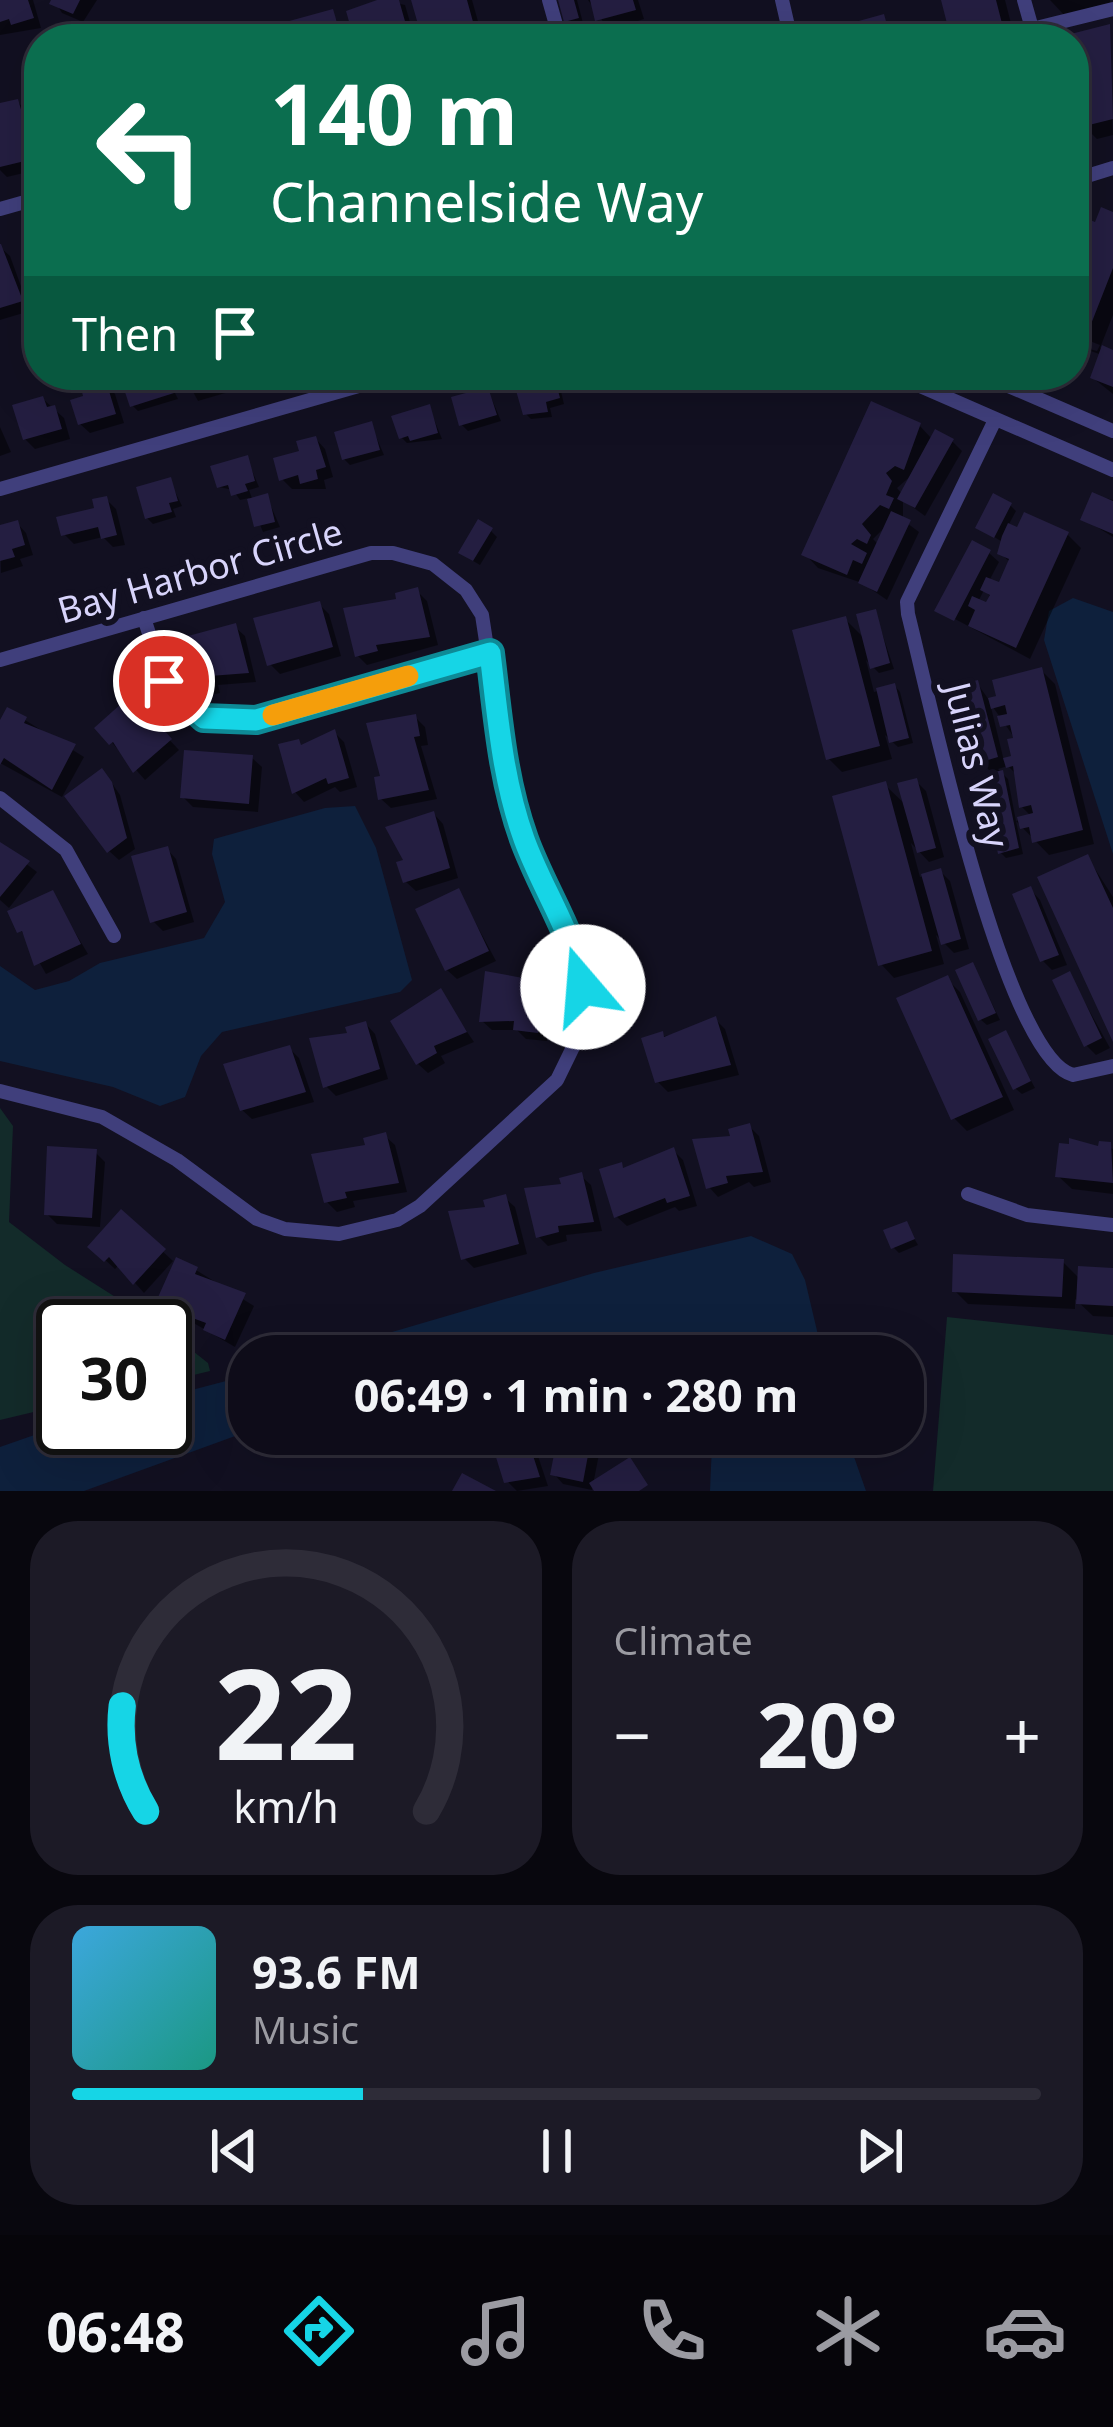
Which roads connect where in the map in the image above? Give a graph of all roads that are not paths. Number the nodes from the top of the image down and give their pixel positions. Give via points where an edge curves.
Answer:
1 (1113, 10) edge
2 (1067, 24) edge
3 (345, 390) edge
4 (927, 390) edge
5 (938, 390) edge
6 (1018, 390) edge
7 (948, 400) junction
8 (994, 422) junction
9 (1113, 431) edge
10 (1113, 470) edge
11 (0, 489) edge
12 (144, 618) junction
13 (490, 653) junction
14 (0, 660) edge
15 (0, 799) edge
16 (114, 936) dead end
17 (1113, 1066) edge
18 (0, 1091) edge
19 (968, 1194) dead end
20 (1113, 1225) edge

1 - 2 street
3 - 11 street
4 - 7 street
5 - 7 street
6 - 9 street
7 - 8 street
8 - 10 street
8 - 17 street, Julias Way via 908,614 987,928 1052,1062 1073,1075
12 - 13 street, Bay Harbor Circle via 393,553 433,565 466,590 482,615
12 - 13 street via 164,681 204,718 230,722
12 - 14 street, Bay Harbor Circle
13 - 18 street, Bay Harbor Circle via 517,819 583,987 570,1059 540,1099 409,1213 368,1229 313,1234 244,1212 103,1117
15 - 16 street via 66,850
19 - 20 street via 1027,1215

